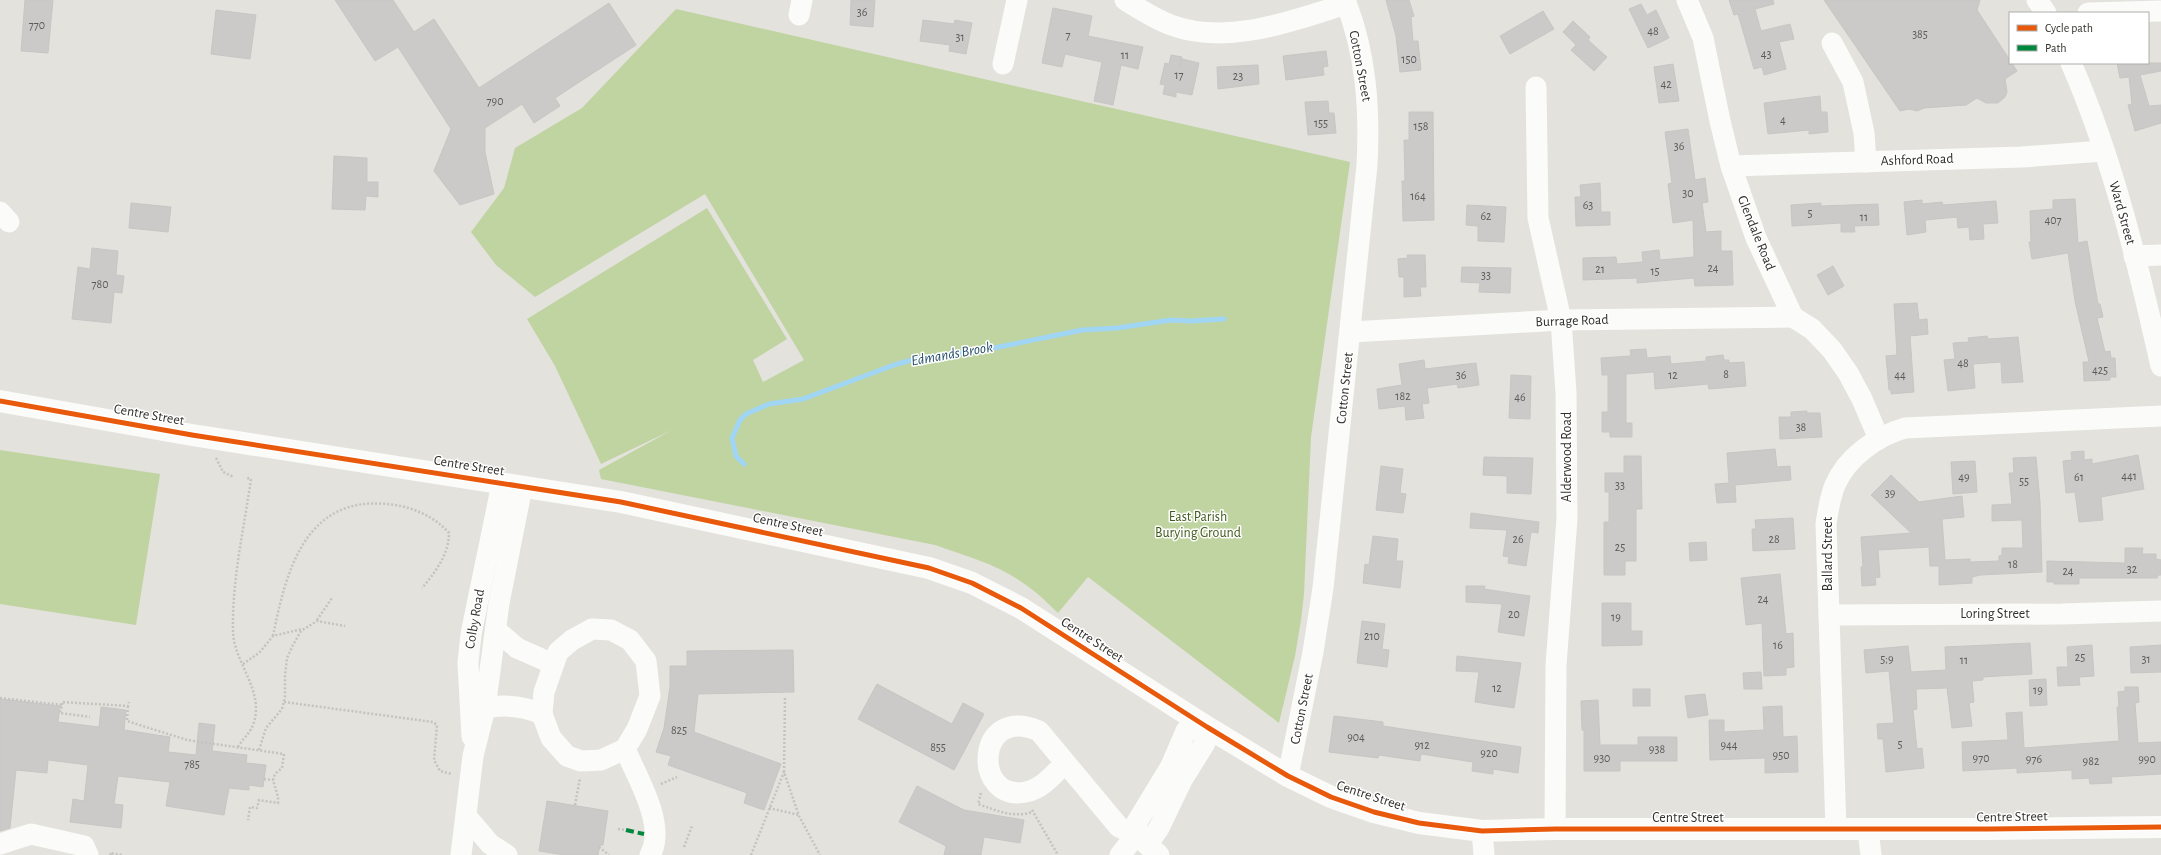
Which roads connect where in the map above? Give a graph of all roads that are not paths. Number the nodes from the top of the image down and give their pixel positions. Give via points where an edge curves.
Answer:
1 (1017, 0) edge
2 (1125, 0) edge
3 (1687, 0) edge
4 (2037, 0) edge
5 (1345, 2) edge
6 (2161, 11) edge
7 (2045, 12) edge
8 (2124, 12) edge
9 (1832, 43) dead end
10 (1003, 64) dead end
11 (2071, 64) edge
12 (1536, 87) dead end
13 (2103, 151) junction
14 (1866, 162) junction
15 (1731, 166) junction
16 (2161, 255) edge
17 (2134, 256) junction
18 (1793, 317) junction
19 (1561, 320) junction
20 (1351, 332) junction
21 (2161, 366) edge
22 (0, 401) edge
23 (2161, 416) edge
24 (1879, 439) junction
25 (512, 485) junction
26 (2161, 612) edge
27 (1829, 615) junction
28 (496, 630) junction
29 (552, 664) junction
30 (485, 708) junction
31 (542, 714) junction
32 (1207, 728) junction
33 (625, 749) junction
34 (1065, 763) dead end
35 (472, 766) junction
36 (1288, 776) junction
37 (467, 817) junction
38 (2161, 827) edge
39 (1555, 829) junction
40 (1836, 829) junction
41 (1868, 829) junction
42 (1482, 831) junction
43 (1136, 835) junction
44 (0, 844) edge
45 (88, 855) edge
46 (461, 855) edge
47 (507, 855) edge
48 (650, 855) edge
49 (1120, 855) edge
50 (1159, 855) edge
51 (1484, 855) edge
52 (1871, 855) edge

1 - 10 street
2 - 5 street via 1171,25 1205,32 1236,32 1271,27
3 - 15 street, Glendale Road via 1703,38
4 - 7 street
5 - 20 street, Cotton Street via 1358,42 1369,109 1367,165
6 - 8 street
9 - 14 street via 1853,82 1864,133
11 - 13 street, Ward Street
12 - 19 street, Alderwood Road via 1538,218
13 - 14 street, Ashford Road
13 - 17 street, Ward Street
14 - 15 street, Ashford Road
15 - 18 street, Glendale Road via 1756,238
16 - 17 street
17 - 21 street, Ward Street
18 - 19 street, Burrage Road
18 - 24 street via 1812,329 1840,362 1862,399
19 - 20 street, Burrage Road
19 - 39 street, Alderwood Road via 1566,393 1567,519 1556,665
20 - 36 street, Cotton Street via 1323,588
22 - 25 main road, Centre Street via 192,435
23 - 24 street, Ballard Street via 1923,426 1900,430
24 - 27 street, Ballard Street via 1863,450 1841,475 1835,484 1829,504 1826,544
25 - 28 street, Colby Road
25 - 32 main road, Centre Street via 621,502 901,561 972,583 1021,608
25 - 35 street, Colby Road via 471,634 468,663
26 - 27 street, Loring Street
27 - 40 street, Ballard Street
28 - 29 street via 517,648
28 - 30 street, Colby Road
29 - 31 street via 544,692
29 - 33 street via 558,652 572,640 592,629 611,630 630,640 646,661 650,696 637,729
30 - 31 street via 499,705 528,708
30 - 35 street, Colby Road
31 - 33 street via 551,738 567,756 581,761 601,760
32 - 36 main road, Centre Street
32 - 43 street via 1186,731 1171,766 1137,822
33 - 48 street via 656,827
34 - 43 street via 1119,827
35 - 37 street, Colby Road
36 - 42 main road, Centre Street via 1331,797 1374,812 1419,823
37 - 46 street, Colby Road
37 - 47 street via 490,844
38 - 41 main road, Centre Street
39 - 40 main road, Centre Street
39 - 42 main road, Centre Street
40 - 41 main road, Centre Street
41 - 52 street
42 - 51 street
43 - 49 street
43 - 50 street
44 - 45 street via 31,834 84,846

